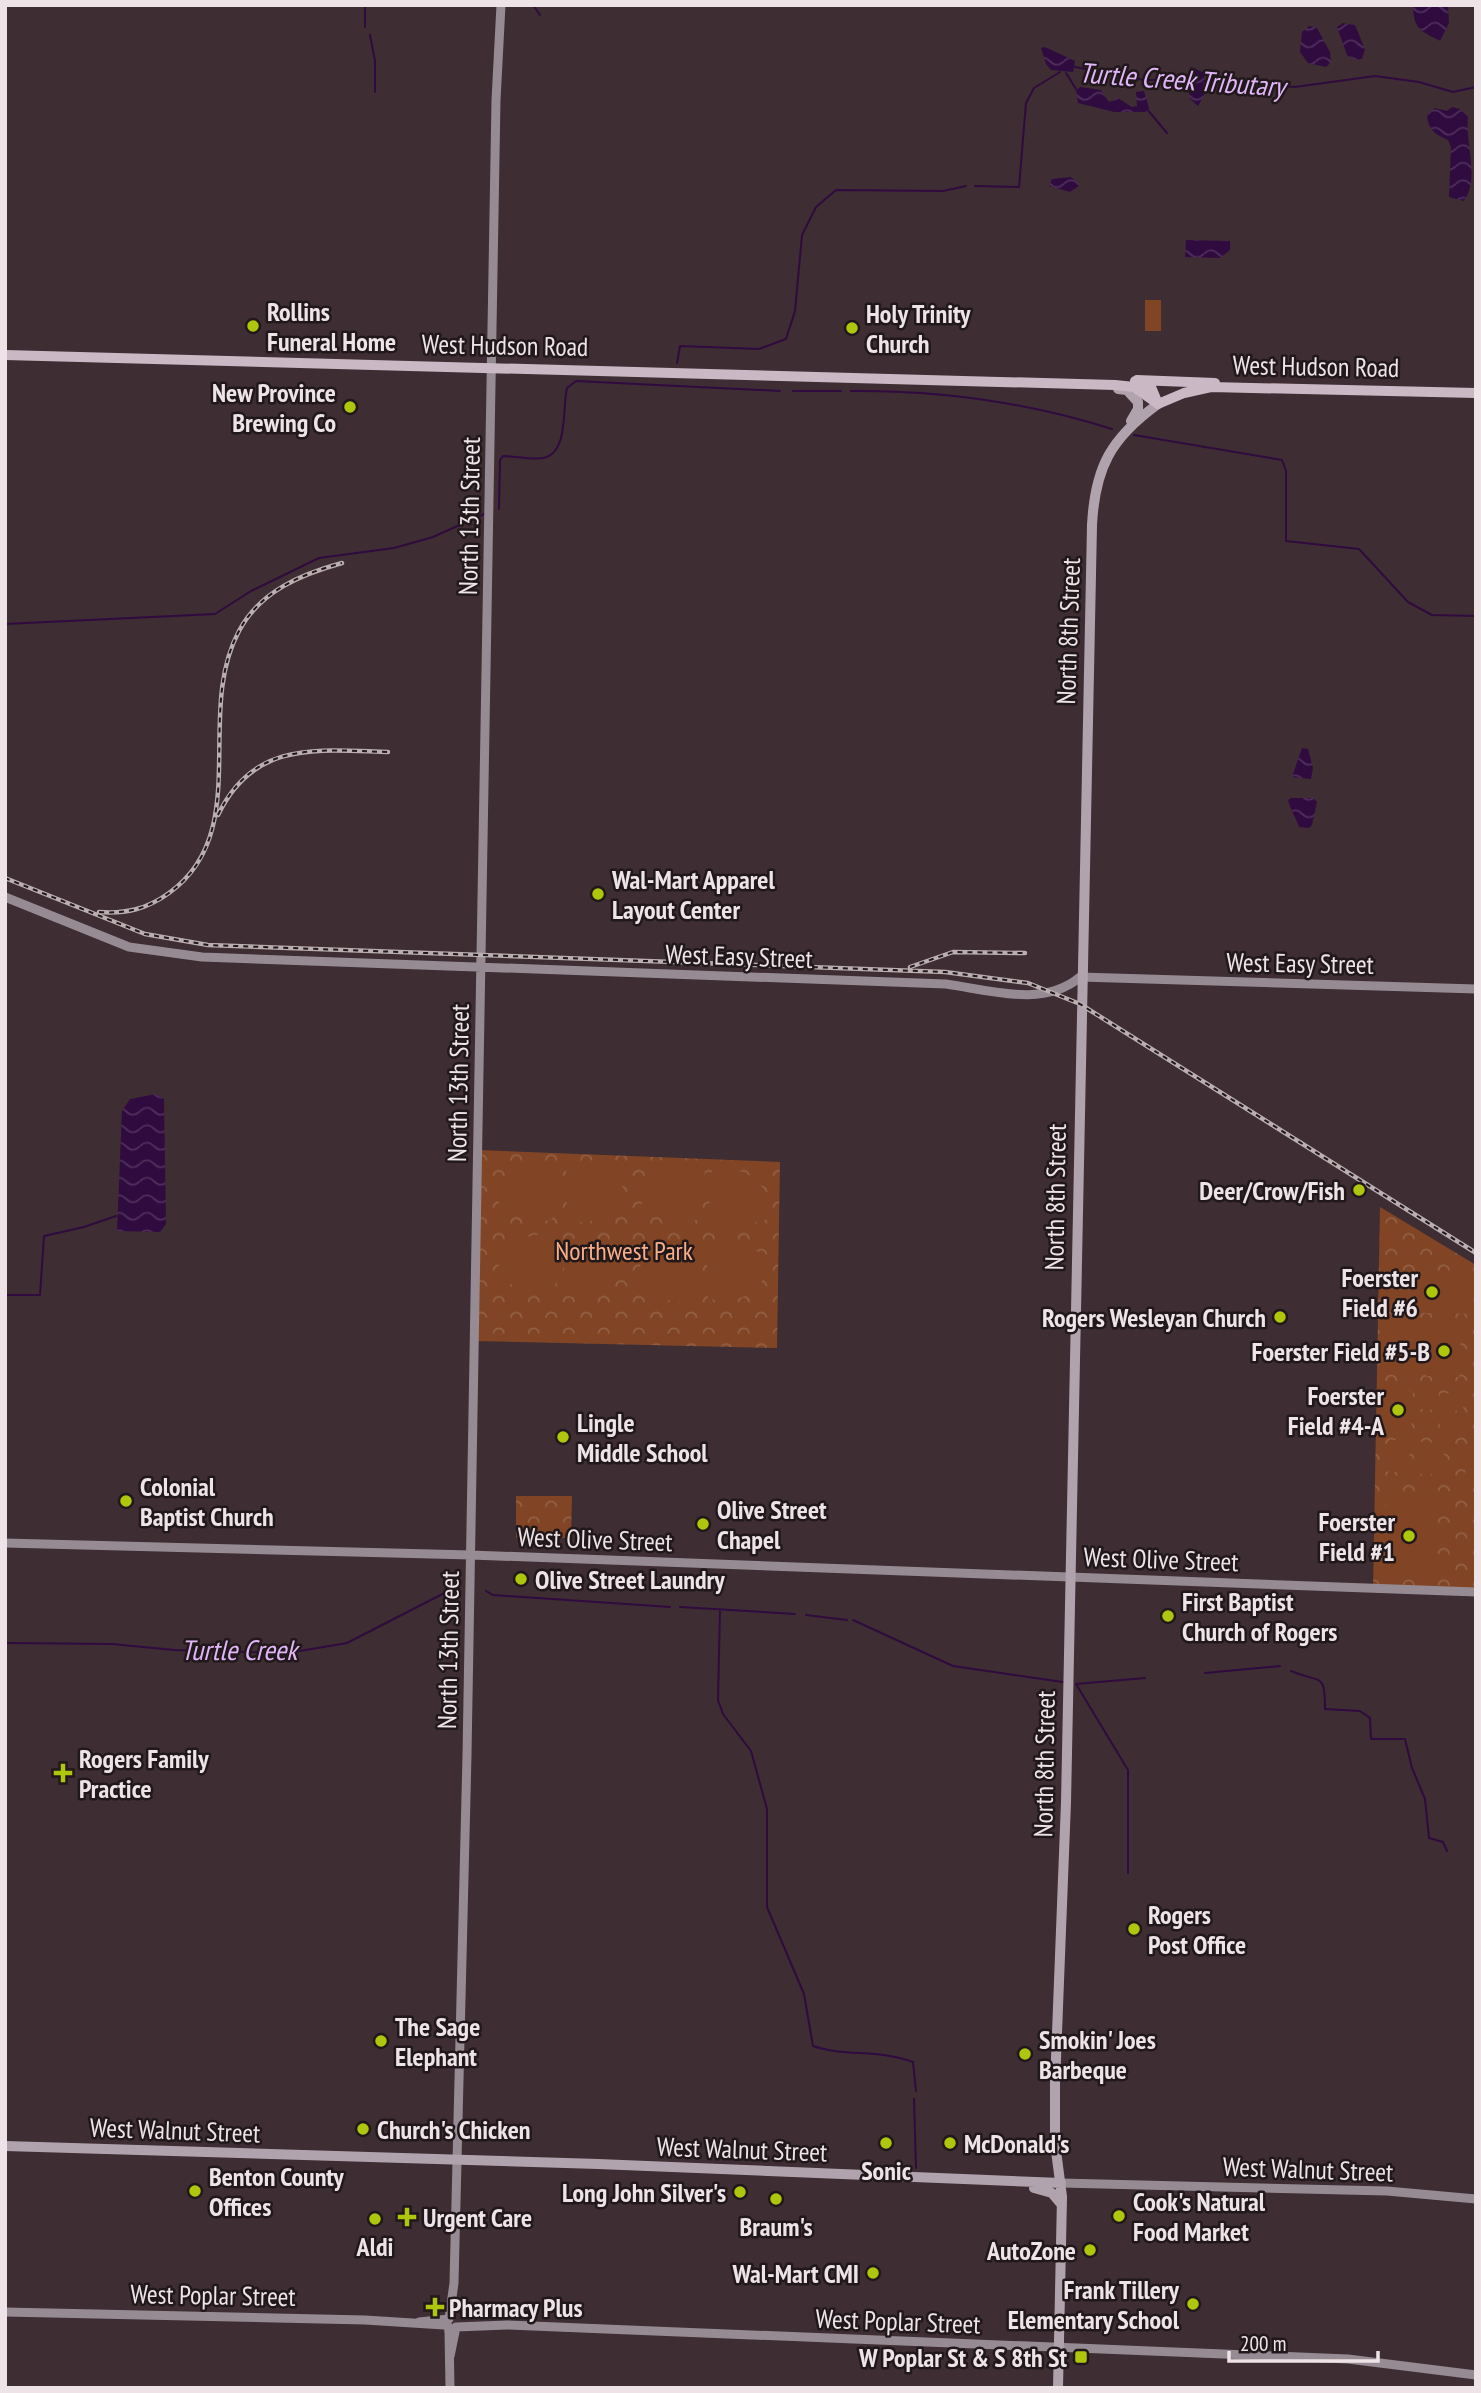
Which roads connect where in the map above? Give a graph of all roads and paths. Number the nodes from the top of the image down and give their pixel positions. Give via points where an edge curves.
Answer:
1 (501, 5) edge
2 (5, 355) edge
3 (493, 368) junction
4 (1134, 380) junction
5 (1004, 381) junction
6 (1228, 386) junction
7 (1476, 393) edge
8 (1158, 404) junction
9 (1125, 430) junction
10 (5, 897) edge
11 (481, 967) junction
12 (1080, 977) junction
13 (1476, 989) edge
14 (5, 1543) edge
15 (471, 1555) junction
16 (1070, 1577) junction
17 (1476, 1592) edge
18 (5, 2146) edge
19 (1057, 2155) junction
20 (457, 2161) junction
21 (989, 2180) junction
22 (1039, 2182) junction
23 (1061, 2183) junction
24 (1476, 2199) edge
25 (1062, 2205) junction
26 (5, 2312) edge
27 (452, 2323) junction
28 (1059, 2348) junction
29 (1476, 2375) edge
30 (450, 2388) edge
31 (1058, 2388) edge

1 - 3 main road, North 13th Street
2 - 3 highway, West Hudson Road
3 - 5 highway, West Hudson Road
3 - 11 main road, North 13th Street
4 - 5 highway, West Hudson Road via 1021,377
4 - 6 highway, West Hudson Road via 1205,381
4 - 8 highway via 1151,387
5 - 8 highway, West Hudson Road via 1125,386
5 - 9 main road, West Hudson Road via 1024,387 1127,390 1134,394 1138,409
6 - 7 highway, West Hudson Road
6 - 8 highway, West Hudson Road via 1197,389
8 - 9 main road, North 8th Street
9 - 12 main road, North 8th Street via 1108,454 1093,499
10 - 11 main road, West Easy Street via 155,953
11 - 12 main road, West Easy Street via 946,984 1032,996 1069,986
11 - 15 main road, North 13th Street
12 - 13 main road, West Easy Street
12 - 16 main road, North 8th Street
14 - 15 main road, West Olive Street
15 - 16 main road, West Olive Street
15 - 20 main road, North 13th Street
16 - 17 main road, West Olive Street
16 - 19 main road, North 8th Street via 1055,2084
18 - 20 main road, West Walnut Street
19 - 22 main road via 1048,2177
19 - 23 main road, North 8th Street
20 - 21 main road, West Walnut Street
20 - 27 main road, North 13th Street
21 - 22 main road, West Walnut Street
21 - 25 main road via 1044,2189
22 - 23 main road, West Walnut Street
23 - 24 main road, West Walnut Street via 1387,2191
23 - 25 main road, North 8th Street
25 - 28 main road, North 8th Street
26 - 27 main road, West Poplar Street
27 - 28 main road, West Poplar Street
27 - 30 main road, North 13th Street
28 - 29 main road, West Poplar Street via 1348,2359
28 - 31 main road, North 8th Street

